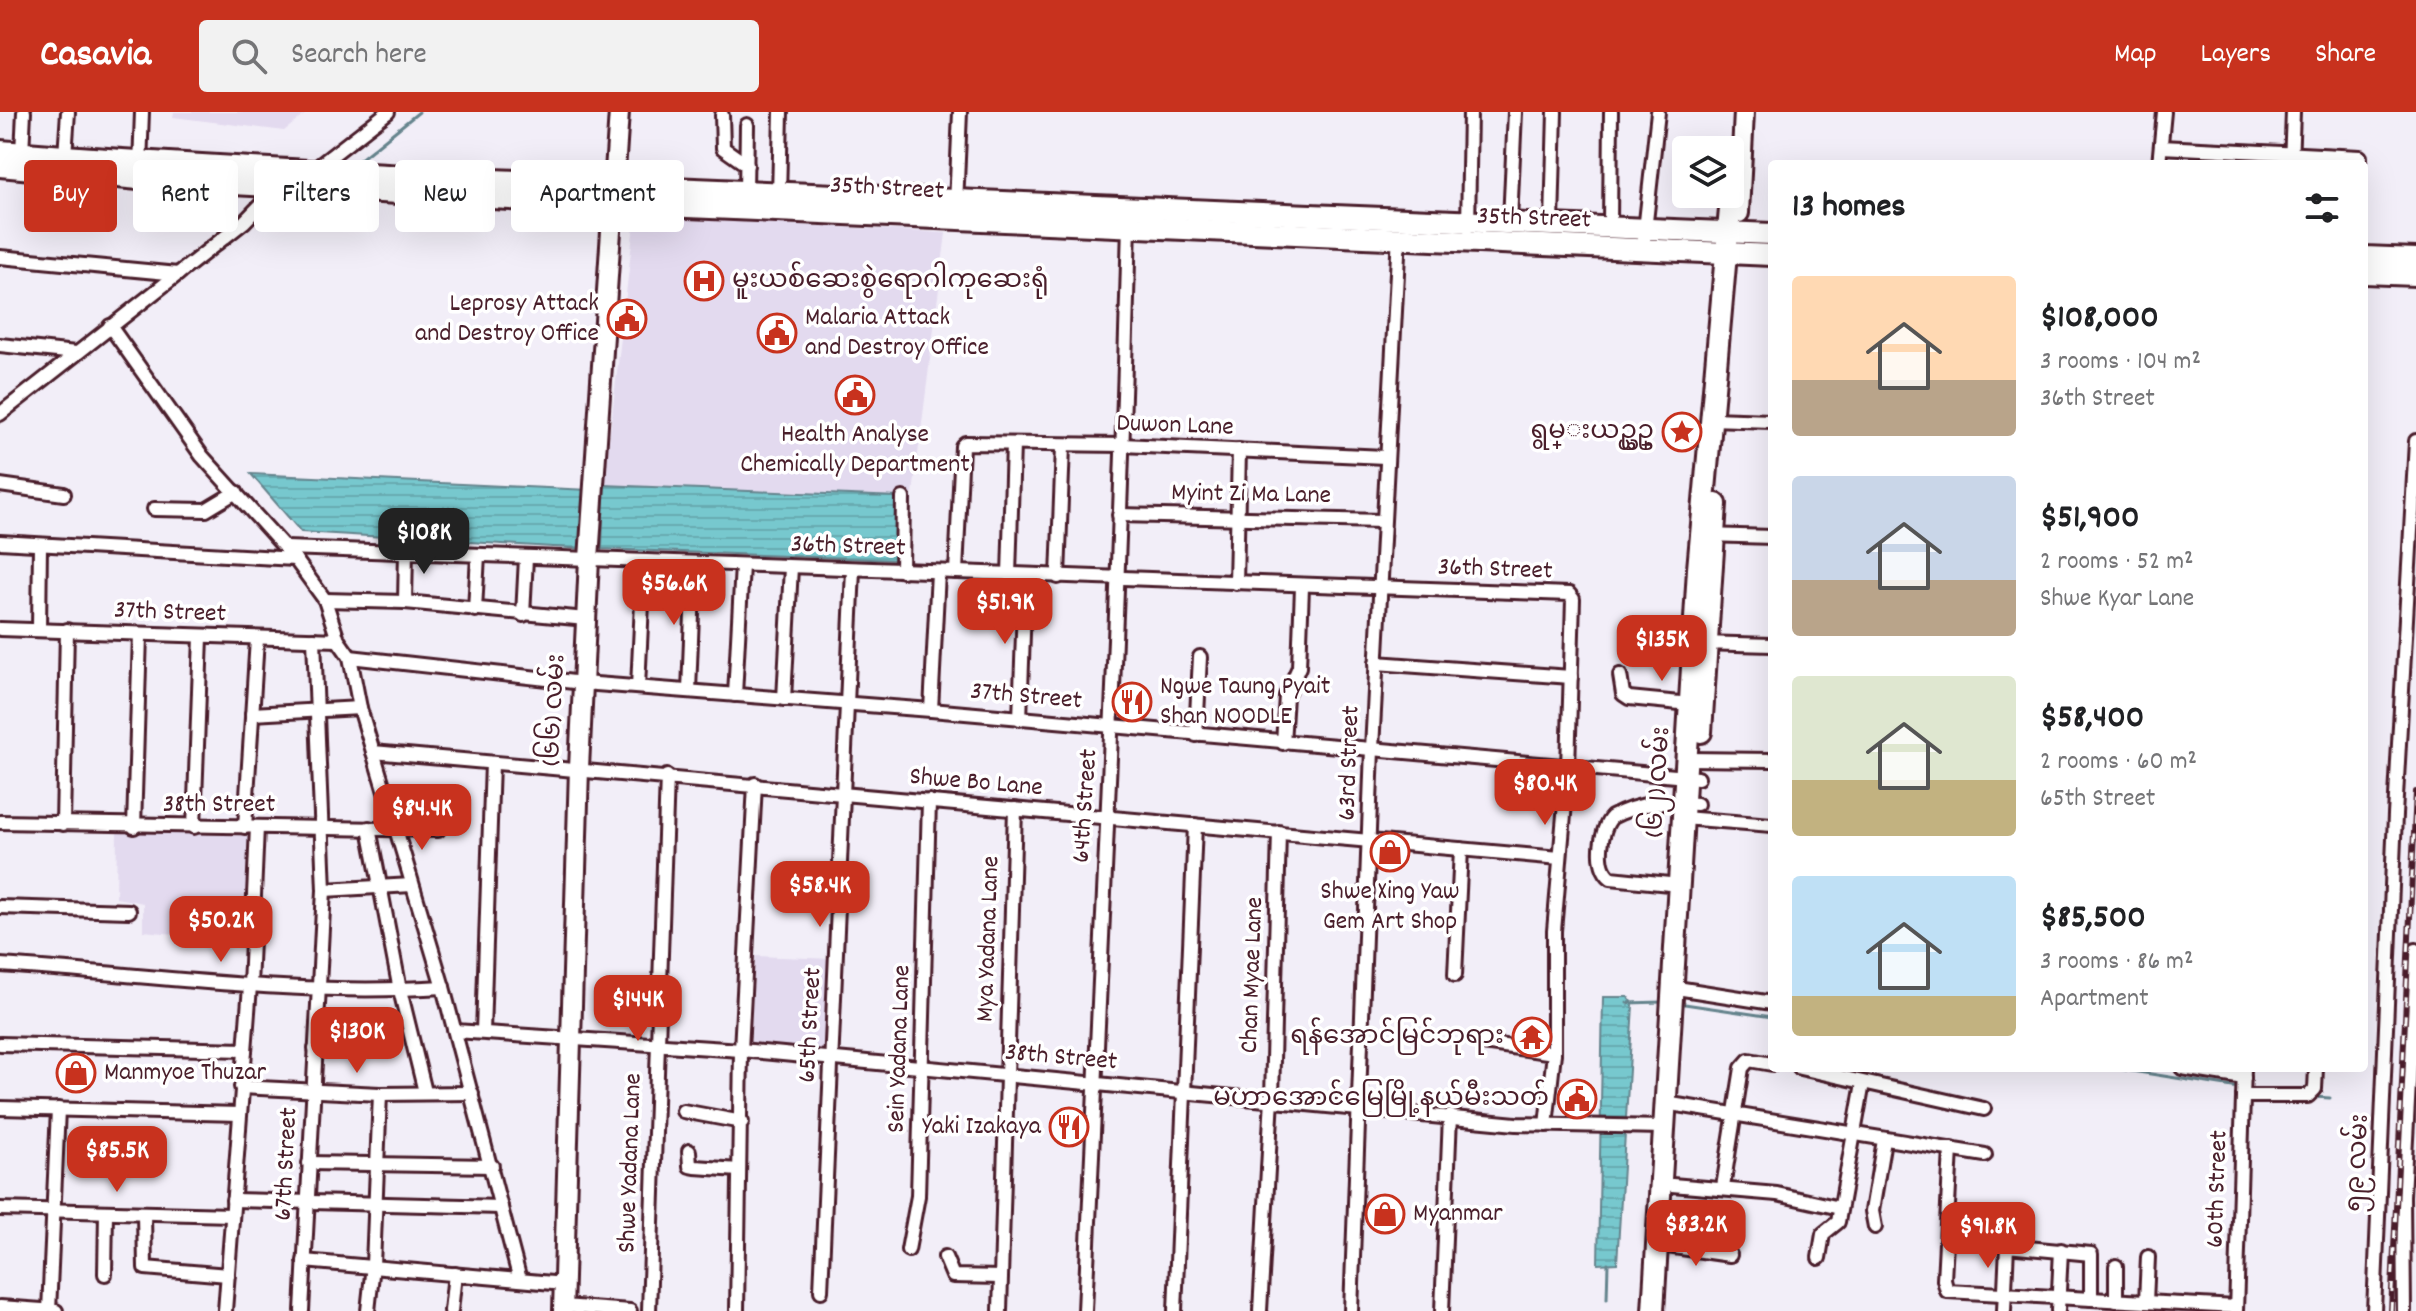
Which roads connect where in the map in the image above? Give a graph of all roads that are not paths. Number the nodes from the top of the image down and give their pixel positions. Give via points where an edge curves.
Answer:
1 (24, 112) edge
2 (68, 112) edge
3 (142, 112) edge
4 (388, 112) edge
5 (619, 112) edge
6 (781, 112) edge
7 (960, 112) edge
8 (1470, 112) edge
9 (1515, 112) edge
10 (1555, 112) edge
11 (1611, 112) edge
12 (1658, 112) edge
13 (1734, 112) edge
14 (1744, 112) edge
15 (2164, 112) edge
16 (2293, 112) edge
17 (722, 115) dead end
18 (747, 125) dead end
19 (2161, 147) junction
20 (0, 151) edge
21 (22, 153) junction
22 (65, 156) junction
23 (2360, 157) dead end
24 (140, 160) edge
25 (326, 160) edge
26 (617, 160) edge
27 (2159, 160) edge
28 (2291, 160) edge
29 (747, 165) junction
30 (0, 166) edge
31 (133, 170) edge
32 (133, 171) edge
33 (746, 192) junction
34 (684, 193) edge
35 (684, 198) edge
36 (779, 202) junction
37 (956, 210) junction
38 (254, 212) edge
39 (1400, 216) junction
40 (1129, 217) junction
41 (1468, 220) junction
42 (1510, 221) junction
43 (1734, 221) junction
44 (1552, 223) junction
45 (1610, 224) junction
46 (612, 232) edge
47 (1768, 233) edge
48 (1399, 238) junction
49 (1644, 238) junction
50 (1467, 242) junction
51 (1730, 253) junction
52 (1768, 255) edge
53 (0, 257) edge
54 (2368, 257) edge
55 (2416, 259) edge
56 (2368, 273) edge
57 (178, 274) junction
58 (2416, 275) edge
59 (110, 326) junction
60 (0, 345) edge
61 (76, 353) junction
62 (0, 414) edge
63 (1716, 419) junction
64 (1768, 421) edge
65 (2416, 441) edge
66 (1013, 444) junction
67 (1122, 445) junction
68 (1063, 446) junction
69 (1239, 450) junction
70 (1385, 457) junction
71 (0, 485) edge
72 (236, 492) junction
73 (64, 494) dead end
74 (903, 498) dead end
75 (154, 509) dead end
76 (1119, 515) junction
77 (1238, 516) junction
78 (1383, 521) junction
79 (1708, 535) junction
80 (1768, 537) edge
81 (0, 542) edge
82 (40, 545) junction
83 (286, 548) junction
84 (406, 550) junction
85 (478, 555) junction
86 (526, 558) junction
87 (295, 559) junction
88 (589, 559) junction
89 (644, 561) junction
90 (694, 563) junction
91 (742, 565) junction
92 (791, 567) junction
93 (853, 569) junction
94 (902, 571) junction
95 (938, 572) junction
96 (956, 572) junction
97 (1009, 575) junction
98 (1025, 576) junction
99 (1058, 577) junction
100 (1116, 579) junction
101 (1236, 583) junction
102 (1302, 587) junction
103 (1380, 588) junction
104 (325, 600) junction
105 (405, 602) junction
106 (475, 610) junction
107 (523, 615) junction
108 (586, 619) junction
109 (0, 629) edge
110 (39, 630) junction
111 (67, 630) junction
112 (140, 635) junction
113 (201, 637) junction
114 (257, 639) junction
115 (314, 639) junction
116 (338, 640) junction
117 (1701, 643) junction
118 (1768, 645) edge
119 (350, 657) junction
120 (1200, 657) dead end
121 (1376, 663) junction
122 (1620, 675) dead end
123 (1571, 677) junction
124 (583, 683) junction
125 (638, 687) junction
126 (689, 691) junction
127 (735, 695) junction
128 (784, 699) junction
129 (1690, 704) junction
130 (846, 705) junction
131 (360, 708) junction
132 (931, 710) junction
133 (318, 713) junction
134 (252, 714) junction
135 (1020, 719) junction
136 (1113, 727) junction
137 (1196, 735) junction
138 (1283, 743) junction
139 (1372, 749) junction
140 (373, 752) junction
141 (1768, 760) edge
142 (492, 763) junction
143 (579, 768) junction
144 (1568, 768) junction
145 (1692, 768) junction
146 (667, 776) junction
147 (755, 784) junction
148 (844, 792) junction
149 (929, 801) junction
150 (1015, 809) junction
151 (1690, 811) junction
152 (1106, 817) junction
153 (0, 822) edge
154 (63, 824) junction
155 (1768, 824) edge
156 (1195, 825) junction
157 (134, 827) junction
158 (194, 827) junction
159 (251, 827) junction
160 (324, 828) junction
161 (369, 828) junction
162 (394, 829) junction
163 (438, 830) dead end
164 (1279, 832) junction
165 (1369, 841) junction
166 (1461, 849) junction
167 (1560, 858) junction
168 (412, 885) junction
169 (1679, 885) junction
170 (378, 887) junction
171 (324, 890) junction
172 (0, 907) edge
173 (129, 911) dead end
174 (2416, 950) edge
175 (0, 965) edge
176 (1455, 975) dead end
177 (250, 986) junction
178 (443, 987) junction
179 (317, 989) junction
180 (400, 990) junction
181 (1678, 999) junction
182 (1768, 1003) edge
183 (2414, 1027) edge
184 (455, 1031) junction
185 (483, 1032) junction
186 (572, 1037) junction
187 (656, 1043) junction
188 (1483, 1043) dead end
189 (0, 1044) edge
190 (315, 1049) junction
191 (369, 1049) dead end
192 (245, 1050) junction
193 (741, 1050) junction
194 (1554, 1053) junction
195 (832, 1059) junction
196 (1768, 1063) edge
197 (922, 1066) junction
198 (1817, 1072) edge
199 (2199, 1072) edge
200 (2316, 1072) edge
201 (1006, 1076) junction
202 (1096, 1083) junction
203 (1863, 1083) junction
204 (2244, 1083) edge
205 (241, 1087) junction
206 (313, 1091) junction
207 (425, 1092) junction
208 (1184, 1092) junction
209 (472, 1093) junction
210 (380, 1094) junction
211 (1272, 1098) junction
212 (2412, 1099) edge
213 (1671, 1104) junction
214 (1359, 1106) junction
215 (0, 1108) edge
216 (58, 1109) junction
217 (1984, 1109) dead end
218 (683, 1111) dead end
219 (240, 1114) junction
220 (1733, 1114) junction
221 (1450, 1116) junction
222 (742, 1122) junction
223 (1546, 1125) junction
224 (1664, 1127) junction
225 (1853, 1134) junction
226 (1884, 1140) junction
227 (1951, 1149) junction
228 (689, 1151) dead end
229 (1985, 1155) dead end
230 (309, 1163) junction
231 (378, 1166) junction
232 (492, 1166) junction
233 (739, 1170) junction
234 (1672, 1185) junction
235 (1723, 1187) junction
236 (2410, 1196) edge
237 (233, 1200) junction
238 (307, 1202) junction
239 (375, 1204) junction
240 (501, 1207) junction
241 (1840, 1208) junction
242 (0, 1209) edge
243 (53, 1211) junction
244 (106, 1212) junction
245 (144, 1213) junction
246 (232, 1215) junction
247 (1875, 1227) dead end
248 (1667, 1246) junction
249 (908, 1250) dead end
250 (2061, 1250) junction
251 (1730, 1255) dead end
252 (945, 1257) dead end
253 (2148, 1257) dead end
254 (1819, 1258) dead end
255 (304, 1261) junction
256 (373, 1265) junction
257 (2116, 1266) dead end
258 (105, 1274) dead end
259 (455, 1274) junction
260 (228, 1275) junction
261 (1001, 1277) junction
262 (520, 1280) junction
263 (564, 1284) junction
264 (821, 1291) dead end
265 (2005, 1296) junction
266 (2091, 1299) junction
267 (2113, 1304) edge
268 (2058, 1305) edge
269 (2143, 1305) edge
270 (0, 1307) edge
271 (2187, 1308) edge
272 (2408, 1308) edge
273 (563, 1309) edge
274 (2236, 1309) edge
275 (49, 1311) edge
276 (56, 1311) edge
277 (225, 1311) edge
278 (302, 1311) edge
279 (368, 1311) edge
280 (451, 1311) edge
281 (630, 1311) edge
282 (649, 1311) edge
283 (737, 1311) edge
284 (1000, 1311) edge
285 (1085, 1311) edge
286 (1175, 1311) edge
287 (1260, 1311) edge
288 (1351, 1311) edge
289 (1442, 1311) edge
290 (1653, 1311) edge
291 (1665, 1311) edge
292 (2004, 1311) edge
293 (2374, 1311) edge

1 - 21 street
2 - 22 street
3 - 24 street
4 - 25 street
5 - 26 street, (၆၆) လမ်း
6 - 36 street
7 - 37 street
8 - 41 street
9 - 42 street
10 - 44 street
11 - 45 street
12 - 49 street
13 - 43 street
14 - 43 street
15 - 19 street
16 - 28 street
17 - 29 street via 723,148
18 - 29 street
19 - 27 street
19 - 28 street
20 - 21 main road, 35th Street
21 - 22 main road, 35th Street
22 - 31 main road, 35th Street
23 - 28 street
29 - 33 street
30 - 32 main road, 35th Street
33 - 34 main road, 35th Street
33 - 36 main road, 35th Street
35 - 36 main road, 35th Street
36 - 37 main road, 35th Street
37 - 40 main road, 35th Street
38 - 57 street
39 - 40 main road, 35th Street
39 - 41 main road, 35th Street
39 - 48 street, 63rd Street
40 - 48 main road, 35th Street
40 - 67 street, 64th Street
41 - 42 main road, 35th Street
41 - 50 street
42 - 44 main road, 35th Street
43 - 47 main road, 35th Street
43 - 49 main road, 35th Street
43 - 51 main road, (၆၂) လမ်း
44 - 45 main road, 35th Street
45 - 49 main road, 35th Street
46 - 88 street, (၆၆) လမ်း
48 - 50 main road, 35th Street
48 - 70 street, 63rd Street
49 - 50 main road, 35th Street
49 - 51 main road, 35th Street
51 - 52 main road, 35th Street
51 - 63 main road, (၆၂) လမ်း
53 - 57 street
54 - 55 main road
56 - 58 main road
57 - 59 street
59 - 61 street
59 - 72 street via 202,456
60 - 61 street
61 - 62 street
63 - 64 street
63 - 79 main road, (၆၂) လမ်း
65 - 293 street, ၅၉ လမ်း
66 - 68 street, Duwon Lane
66 - 96 street, Duwon Lane via 963,444
66 - 97 street
67 - 68 street, Duwon Lane
67 - 69 street, Duwon Lane
67 - 76 street, 64th Street
68 - 99 street
69 - 70 street, Duwon Lane
69 - 77 street
70 - 78 street, 63rd Street
71 - 73 street
72 - 75 street via 206,510
72 - 83 street
74 - 94 street
76 - 77 street, Myint Zi Ma Lane
76 - 100 street, 64th Street
77 - 78 street, Myint Zi Ma Lane
77 - 101 street
78 - 103 street, 63rd Street
79 - 80 street
79 - 117 main road, (၆၂) လမ်း
81 - 82 street
82 - 87 street
82 - 110 street
83 - 84 street, 36th Street
83 - 87 street
84 - 85 street, 36th Street
84 - 105 street
85 - 86 street, 36th Street
85 - 106 street
86 - 88 street, 36th Street
86 - 107 street
87 - 104 street
88 - 89 street, 36th Street
88 - 108 street, (၆၆) လမ်း
89 - 90 street, 36th Street
89 - 125 street
90 - 91 street, 36th Street
90 - 126 street
91 - 92 street, 36th Street
91 - 127 street
92 - 93 street, 36th Street
92 - 128 street
93 - 94 street, 36th Street
93 - 130 street, 65th Street
94 - 95 street, 36th Street
95 - 96 street, 36th Street
95 - 132 street
96 - 97 street, 36th Street
97 - 98 street, 36th Street
98 - 99 street, 36th Street
98 - 135 street
99 - 100 street, 36th Street
100 - 101 street, 36th Street
100 - 136 street, 64th Street
101 - 102 street, 36th Street
102 - 103 street, 36th Street
102 - 138 street via 1299,667 1286,696
103 - 121 street, 63rd Street
103 - 123 street, 36th Street via 1572,595
104 - 105 street
104 - 116 street
105 - 106 street
106 - 107 street
107 - 108 street
108 - 124 street, (၆၆) လမ်း
109 - 110 street, 37th Street
110 - 111 street, 37th Street
111 - 112 street, 37th Street
111 - 154 street
112 - 113 street, 37th Street
112 - 157 street
113 - 114 street, 37th Street
113 - 158 street
114 - 115 street, 37th Street
114 - 134 street
115 - 116 street, 37th Street
115 - 133 street, 67th Street
116 - 119 street
117 - 118 street
117 - 129 main road, (၆၂) လမ်း
117 - 145 main road, (၆၂) လမ်း
119 - 124 street, 37th Street
119 - 131 street
120 - 137 street
121 - 123 street
121 - 139 street, 63rd Street
122 - 129 street via 1623,694 1629,698
123 - 144 street
124 - 125 street, 37th Street
124 - 143 street, (၆၆) လမ်း
125 - 126 street, 37th Street
126 - 127 street, 37th Street
127 - 128 street, 37th Street
128 - 130 street, 37th Street
129 - 145 main road, (၆၂) လမ်း
130 - 132 street, 37th Street
130 - 148 street, 65th Street
131 - 133 street
131 - 140 street
132 - 135 street, 37th Street
133 - 134 street
133 - 160 street, 67th Street
134 - 159 street
135 - 136 street, 37th Street
136 - 137 street, 37th Street
136 - 152 street, 64th Street
137 - 138 street, 37th Street
138 - 139 street, 37th Street
139 - 144 street, 37th Street
139 - 165 street, 63rd Street
140 - 142 street, Shwe Bo Lane
140 - 162 street
141 - 145 street, 37th Street
142 - 143 street, Shwe Bo Lane
142 - 185 street
143 - 146 street, Shwe Bo Lane
143 - 186 street, (၆၆) လမ်း
144 - 145 street, 37th Street
144 - 167 street
145 - 151 main road, (၆၂) လမ်း
146 - 147 street, Shwe Bo Lane
146 - 187 street, Shwe Yadana Lane
147 - 148 street, Shwe Bo Lane
147 - 193 street
148 - 149 street, Shwe Bo Lane
148 - 195 street, 65th Street
149 - 150 street, Shwe Bo Lane
149 - 197 street, Sein Yadana Lane
150 - 152 street, Shwe Bo Lane
150 - 201 street, Mya Yadana Lane
151 - 155 street
151 - 169 main road, (၆၂) လမ်း
151 - 169 street via 1649,802 1605,823 1603,834 1602,867 1611,878
151 - 181 main road, (၆၂) လမ်း
152 - 156 street, Shwe Bo Lane
152 - 202 street, 64th Street
153 - 154 street, 38th Street
154 - 157 street, 38th Street
156 - 164 street, Shwe Bo Lane
156 - 208 street
157 - 158 street, 38th Street
158 - 159 street, 38th Street
159 - 160 street, 38th Street
159 - 177 street
160 - 161 street, 38th Street
160 - 171 street, 67th Street
161 - 162 street, 38th Street
161 - 170 street
162 - 163 street, 38th Street
162 - 168 street
164 - 165 street, Shwe Bo Lane
164 - 211 street, Chan Myae Lane
165 - 166 street, Shwe Bo Lane
165 - 214 street, 63rd Street
166 - 167 street, Shwe Bo Lane
166 - 176 street
167 - 194 street
168 - 170 street
168 - 178 street
169 - 181 main road, (၆၂) လမ်း
170 - 171 street
170 - 180 street
171 - 179 street, 67th Street
172 - 173 street
174 - 183 street
175 - 177 street
177 - 179 street
177 - 192 street
178 - 180 street
178 - 184 street
179 - 180 street
179 - 190 street, 67th Street
180 - 207 street
181 - 182 street
181 - 213 main road, (၆၂) လမ်း
183 - 212 street
184 - 185 street, 38th Street
184 - 209 street
185 - 186 street, 38th Street
186 - 187 street, 38th Street
186 - 263 street, (၆၆) လမ်း
187 - 193 street, 38th Street
187 - 282 street, Shwe Yadana Lane
188 - 194 street
189 - 192 street
190 - 191 street
190 - 206 street, 67th Street
192 - 205 street
193 - 195 street, 38th Street
193 - 222 street
194 - 223 street
195 - 197 street, 38th Street
195 - 264 street, 65th Street
196 - 220 street via 1745,1063
197 - 201 street, 38th Street
197 - 249 street, Sein Yadana Lane via 918,1196
198 - 203 street
199 - 204 street
200 - 204 street via 2315,1089 2308,1096
201 - 202 street, 38th Street
201 - 261 street, Mya Yadana Lane
202 - 208 street, 38th Street
202 - 285 street, 64th Street
203 - 217 street
203 - 225 street
204 - 274 street, 60th Street
205 - 206 street
205 - 219 street
206 - 210 street
206 - 230 street, 67th Street
207 - 209 street
207 - 210 street
208 - 211 street, 38th Street
208 - 286 street
209 - 232 street
210 - 231 street
211 - 214 street, 38th Street
211 - 287 street, Chan Myae Lane
212 - 236 street
213 - 220 street
213 - 224 main road, (၆၂) လမ်း
213 - 234 main road, (၆၂) လမ်း
214 - 221 street, 38th Street
214 - 288 street, 63rd Street
215 - 216 street
216 - 219 street
216 - 243 street
218 - 222 street
219 - 237 street
220 - 225 street
220 - 235 street
221 - 223 street, 38th Street
221 - 289 street
222 - 233 street
223 - 224 street, 38th Street
224 - 290 main road, (၆၂) လမ်း
225 - 226 street
225 - 241 street
226 - 227 street
226 - 247 street via 1872,1211
227 - 229 street
227 - 265 street via 1945,1286 1955,1293
228 - 233 street via 690,1166
230 - 231 street
230 - 238 street, 67th Street
231 - 232 street
231 - 239 street
232 - 240 street
233 - 283 street
234 - 235 street
234 - 248 main road, (၆၂) လမ်း
235 - 241 street
236 - 272 street
237 - 238 street
237 - 246 street
238 - 239 street
238 - 255 street, 67th Street
239 - 240 street
239 - 256 street
240 - 262 street
241 - 254 street via 1837,1224 1823,1234
242 - 243 street
243 - 244 street
243 - 275 street
244 - 245 street
244 - 258 street
245 - 246 street
245 - 260 street via 145,1268
246 - 260 street
248 - 251 street
248 - 291 main road, (၆၂) လမ်း
250 - 265 street via 2007,1246
250 - 266 street via 2091,1254
250 - 268 street
252 - 261 street via 953,1276
253 - 269 street
255 - 256 street
255 - 278 street, 67th Street
256 - 259 street
256 - 279 street
257 - 267 street
259 - 262 street
259 - 280 street
260 - 277 street
261 - 284 street, Mya Yadana Lane
262 - 263 street
263 - 273 street, (၆၆) လမ်း
265 - 268 street
265 - 292 street
266 - 267 street
266 - 268 street
267 - 269 street
269 - 271 street
270 - 275 street
271 - 274 street
273 - 281 street
275 - 276 street

